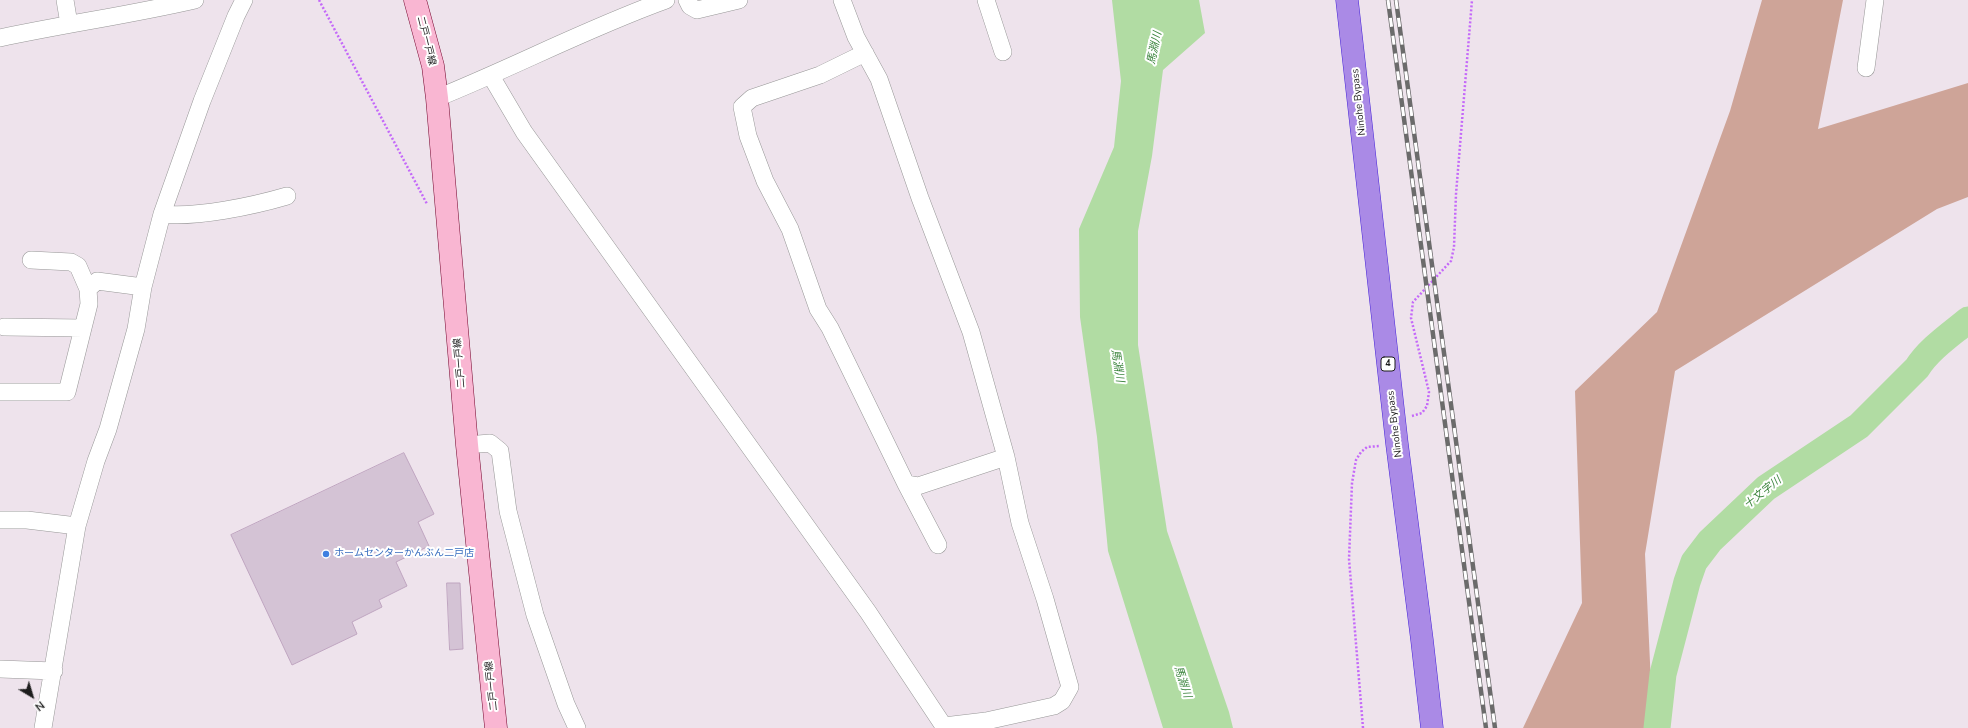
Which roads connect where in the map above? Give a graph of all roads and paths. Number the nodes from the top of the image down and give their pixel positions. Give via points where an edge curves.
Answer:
1 (65, 0) edge
2 (195, 0) edge
3 (244, 0) edge
4 (318, 0) edge
5 (415, 0) edge
6 (666, 0) edge
7 (687, 0) edge
8 (739, 0) edge
9 (842, 0) edge
10 (986, 0) edge
11 (1347, 0) edge
12 (1472, 0) edge
13 (1875, 0) edge
14 (69, 24) junction
15 (0, 38) edge
16 (1003, 52) dead end
17 (865, 53) junction
18 (1866, 68) dead end
19 (491, 76) junction
20 (437, 98) junction
21 (287, 196) dead end
22 (447, 212) junction
23 (162, 214) junction
24 (31, 260) dead end
25 (143, 287) junction
26 (88, 289) junction
27 (4, 327) dead end
28 (83, 328) junction
29 (0, 392) edge
30 (1394, 422) junction
31 (1397, 444) junction
32 (467, 445) junction
33 (1006, 457) junction
34 (906, 484) junction
35 (0, 520) edge
36 (77, 526) junction
37 (938, 545) dead end
38 (0, 669) edge
39 (54, 672) junction
40 (944, 727) edge
41 (43, 728) edge
42 (496, 728) edge
43 (577, 728) edge
44 (1363, 728) edge
45 (1432, 728) edge

1 - 14 street
2 - 14 street
3 - 23 street via 202,101
4 - 22 path via 432,214
5 - 20 main road, 二戸一戸線 via 432,66
6 - 19 street via 624,15
7 - 8 street via 690,6 697,10
9 - 17 street
10 - 16 street
11 - 30 highway, Ninohe Bypass / 4
12 - 30 path via 1454,247 1451,261 1413,302 1411,318 1429,392 1427,406 1422,413
13 - 18 street
14 - 15 street
17 - 33 street via 879,79 920,198 971,332
17 - 34 street via 820,75 752,98 742,107 748,136 765,180 790,229 818,309 830,328
19 - 20 street
19 - 40 street via 533,145 868,612
20 - 22 main road, 二戸一戸線
21 - 23 street via 264,203 178,216
22 - 32 main road, 二戸一戸線
23 - 25 street
24 - 26 street via 71,262 78,266
25 - 26 street via 97,282
25 - 36 street via 136,329
26 - 28 street via 89,304
27 - 28 street
28 - 29 street via 67,392
30 - 31 highway, Ninohe Bypass / 4
31 - 44 path via 1367,447 1361,452 1356,460 1352,482 1349,559
31 - 45 highway, Ninohe Bypass / 4
32 - 42 main road, 二戸一戸線
32 - 43 street via 490,443 500,451 508,511 535,615
33 - 34 street via 918,486
33 - 40 street via 1020,523 1070,687 1062,701 1054,706
34 - 37 street
35 - 36 street via 27,520
36 - 39 street
38 - 39 street
39 - 41 street

